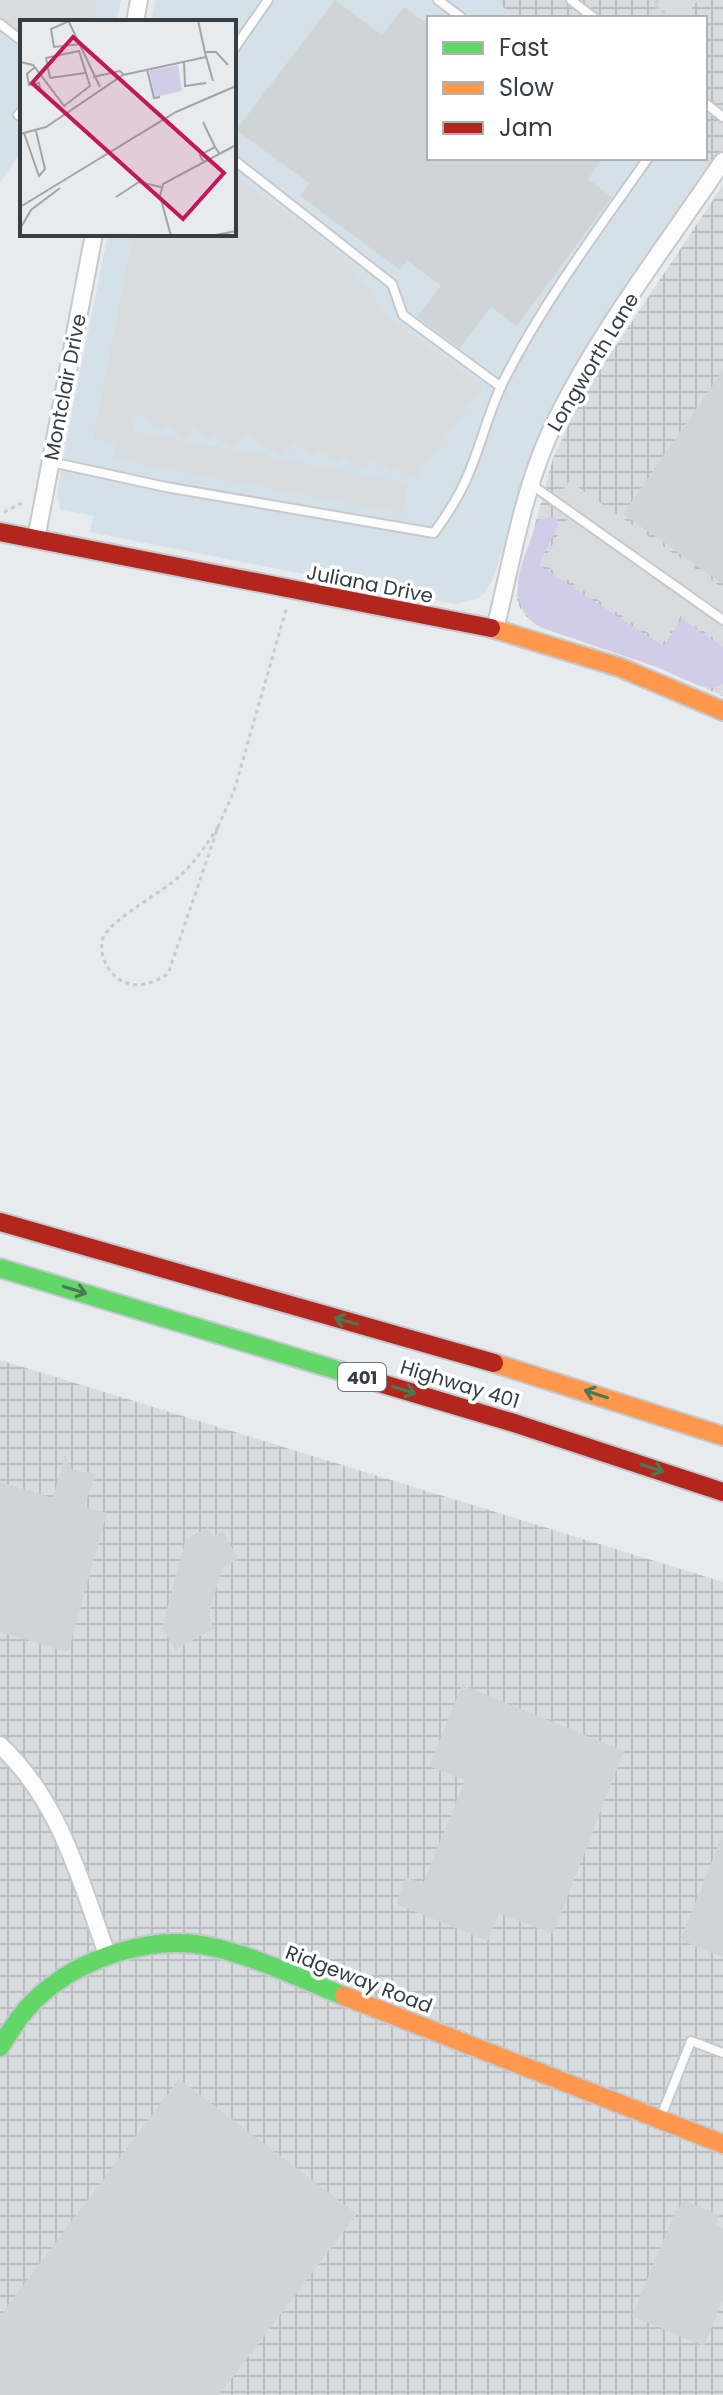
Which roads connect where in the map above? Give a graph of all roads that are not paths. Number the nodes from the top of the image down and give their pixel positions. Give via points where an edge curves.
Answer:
1 (139, 0) edge
2 (268, 0) edge
3 (438, 0) edge
4 (571, 0) edge
5 (459, 16) edge
6 (591, 16) edge
7 (135, 20) edge
8 (0, 24) edge
9 (20, 39) edge
10 (236, 46) edge
11 (707, 105) edge
12 (723, 117) edge
13 (647, 160) edge
14 (723, 161) edge
15 (236, 162) edge
16 (94, 236) edge
17 (501, 387) junction
18 (51, 462) junction
19 (532, 485) junction
20 (0, 532) edge
21 (36, 539) junction
22 (723, 620) edge
23 (495, 629) junction
24 (722, 710) edge
25 (0, 1222) edge
26 (0, 1268) edge
27 (723, 1436) edge
28 (723, 1492) edge
29 (0, 1745) edge
30 (107, 1954) junction
31 (0, 2047) edge
32 (723, 2053) edge
33 (659, 2120) junction
34 (723, 2144) edge

1 - 7 street
2 - 10 lane
3 - 5 lane
4 - 6 lane
8 - 9 lane
11 - 12 lane
13 - 17 lane via 544,310
14 - 19 street, Longworth Lane via 605,336 562,409
15 - 17 lane via 392,284 403,315
16 - 18 street, Montclair Drive
17 - 18 lane via 469,474 434,533
18 - 21 street, Montclair Drive
19 - 22 lane
19 - 23 street, Longworth Lane
20 - 21 main road, Juliana Drive
21 - 23 main road, Juliana Drive
23 - 24 main road, Juliana Drive via 619,667
27 -> 25 main road, Highway 401 / 401 via 540,1376
26 -> 28 main road, Highway 401 / 401 via 514,1423
29 - 30 street via 50,1807
30 - 31 main road, Ridgeway Road via 43,1994
30 - 33 main road, Ridgeway Road via 144,1946 205,1945
32 - 33 lane via 691,2041
33 - 34 main road, Ridgeway Road

